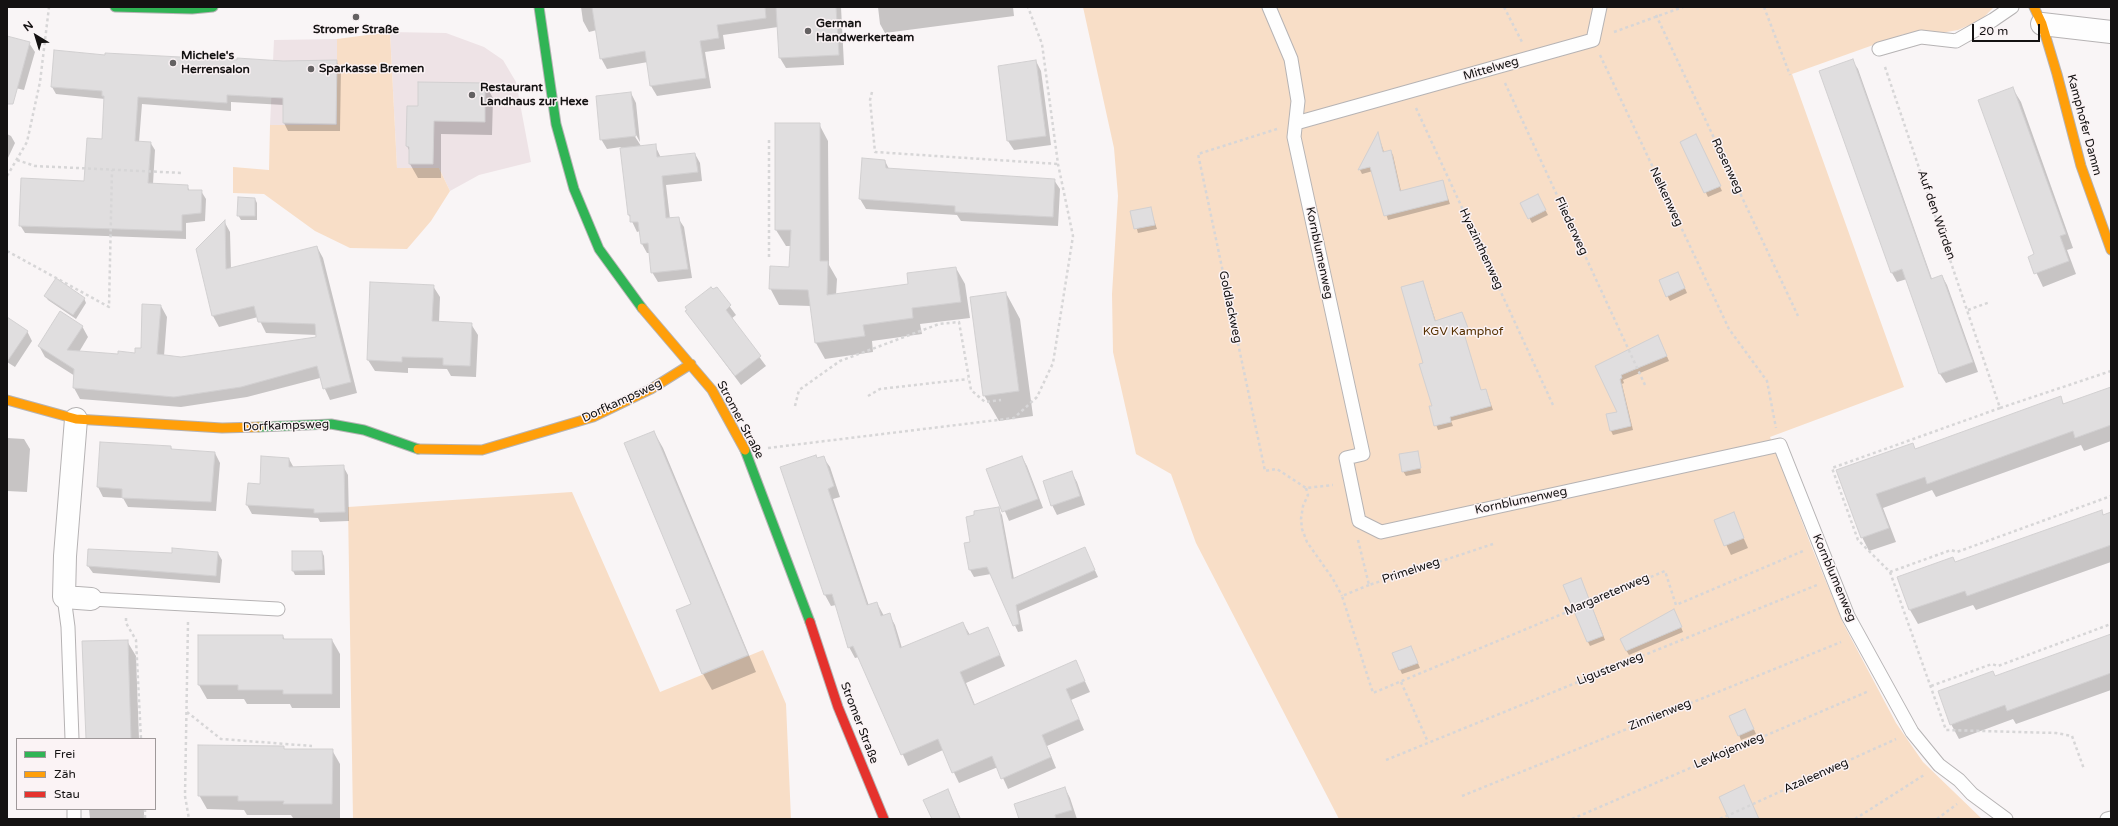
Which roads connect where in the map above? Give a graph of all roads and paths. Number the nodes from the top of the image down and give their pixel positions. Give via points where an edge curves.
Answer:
1 (49, 7) edge
2 (115, 7) edge
3 (212, 7) edge
4 (540, 7) edge
5 (1028, 7) edge
6 (1269, 7) edge
7 (1504, 7) edge
8 (1600, 7) edge
9 (1683, 7) edge
10 (1764, 7) edge
11 (2012, 7) edge
12 (1656, 15) junction
13 (2038, 16) edge
14 (2111, 32) edge
15 (1593, 40) junction
16 (1879, 50) joint
17 (1530, 58) junction
18 (1497, 67) junction
19 (1790, 75) dead end
20 (872, 92) dead end
21 (1408, 92) junction
22 (1296, 123) junction
23 (769, 137) dead end
24 (17, 160) junction
25 (1058, 164) junction
26 (112, 170) junction
27 (183, 173) dead end
28 (7, 176) edge
29 (7, 250) edge
30 (2111, 250) edge
31 (769, 257) dead end
32 (1990, 302) dead end
33 (1968, 310) junction
34 (1798, 316) dead end
35 (691, 364) junction
36 (2111, 371) edge
37 (968, 379) junction
38 (1645, 385) dead end
39 (868, 396) dead end
40 (7, 400) edge
41 (1001, 400) dead end
42 (1553, 405) dead end
43 (795, 406) dead end
44 (2000, 408) junction
45 (76, 418) junction
46 (1780, 445) junction
47 (746, 452) junction
48 (1351, 482) junction
49 (1306, 488) junction
50 (2111, 496) edge
51 (1359, 521) junction
52 (1493, 544) dead end
53 (1820, 544) junction
54 (1890, 572) junction
55 (1834, 578) junction
56 (1369, 585) junction
57 (1342, 596) junction
58 (64, 597) junction
59 (91, 599) joint
60 (125, 600) junction
61 (189, 603) junction
62 (278, 609) dead end
63 (2111, 624) edge
64 (1859, 635) junction
65 (1401, 682) junction
66 (1886, 683) junction
67 (1931, 686) junction
68 (187, 712) junction
69 (1912, 732) junction
70 (72, 738) edge
71 (141, 738) edge
72 (1428, 742) junction
73 (312, 746) dead end
74 (1386, 760) dead end
75 (1939, 765) junction
76 (2084, 769) dead end
77 (1972, 794) junction
78 (1462, 796) dead end
79 (2111, 818) edge
80 (189, 819) edge
81 (884, 819) edge
82 (1572, 819) edge
83 (1720, 819) edge
84 (1855, 819) edge
85 (1937, 819) edge
86 (2006, 819) edge
87 (2107, 819) edge

1 - 24 path via 40,82 27,142
2 - 3 street
4 - 35 street, Stromer Straße via 556,124 574,189 586,219 599,249 643,310
5 - 25 path via 1042,44
6 - 22 lane, Kornblumenweg via 1291,59 1298,101
7 - 17 path
8 - 15 lane
9 - 12 path
10 - 19 path
11 - 16 lane via 1956,41 1921,36
12 - 15 path
12 - 34 path, Rosenweg
13 - 14 street
13 - 30 street, Kamphofer Damm via 2057,74 2080,166
15 - 17 lane, Mittelweg
15 - 46 path, Nelkenweg via 1730,329 1767,381
16 - 33 path, Auf den Würden
17 - 18 lane, Mittelweg
18 - 21 lane, Mittelweg
18 - 38 path, Fliederweg
20 - 25 path via 870,100 875,152
21 - 22 lane, Mittelweg
21 - 42 path, Hyazinthenweg
22 - 48 lane, Kornblumenweg via 1294,138 1363,454 1346,458
22 - 49 path, Goldlackweg via 1198,154 1265,471 1277,469
23 - 31 path
24 - 26 path via 35,166
24 - 28 path
25 - 47 path via 1073,236 1052,363 1037,397 1014,418 787,444
26 - 27 path
26 - 29 path via 109,307
32 - 33 path
33 - 44 path, Auf den Würden
35 - 45 street, Dorfkampsweg via 651,389 593,417 482,450 421,450 364,430 331,424 222,428
35 - 47 street, Stromer Straße via 712,390
36 - 44 path
37 - 39 path via 880,389
37 - 41 path via 971,390 985,402
37 - 43 path via 959,322 939,324 840,361 799,390
40 - 45 street, Dorfkampsweg
44 - 54 path via 1832,468 1858,540
45 - 58 street
46 - 51 lane, Kornblumenweg via 1381,532
46 - 53 lane, Kornblumenweg
47 - 81 street, Stromer Straße via 812,626 838,707
48 - 49 path
48 - 51 lane, Kornblumenweg
49 - 57 path via 1308,495 1303,506 1302,529 1307,542
50 - 54 path via 1957,552 1951,550
51 - 56 path, Primelweg via 1356,533
52 - 56 path, Primelweg
53 - 55 lane, Kornblumenweg
53 - 65 path, Margaretenweg via 1676,604 1665,571
54 - 67 path
55 - 64 lane, Kornblumenweg via 1848,616
55 - 72 path, Ligusterweg
56 - 57 path
57 - 65 path, Margaretenweg via 1373,693
58 - 59 street
58 - 70 lane via 68,627
59 - 60 lane
60 - 61 lane
60 - 71 path via 126,623 136,640
61 - 62 lane
61 - 68 path
63 - 67 path via 1998,666 1992,664
64 - 66 lane, Kornblumenweg
64 - 78 path, Zinnienweg
65 - 72 path
66 - 69 lane, Kornblumenweg
66 - 82 path, Levkojenweg
67 - 76 path via 1946,730 2056,733 2072,736
68 - 73 path via 221,739
68 - 80 path via 185,796
69 - 75 lane, Kornblumenweg
69 - 83 path, Azaleenweg
72 - 74 path, Ligusterweg
75 - 77 lane, Kornblumenweg
75 - 84 path
77 - 85 path
77 - 86 lane, Kornblumenweg
79 - 87 lane

